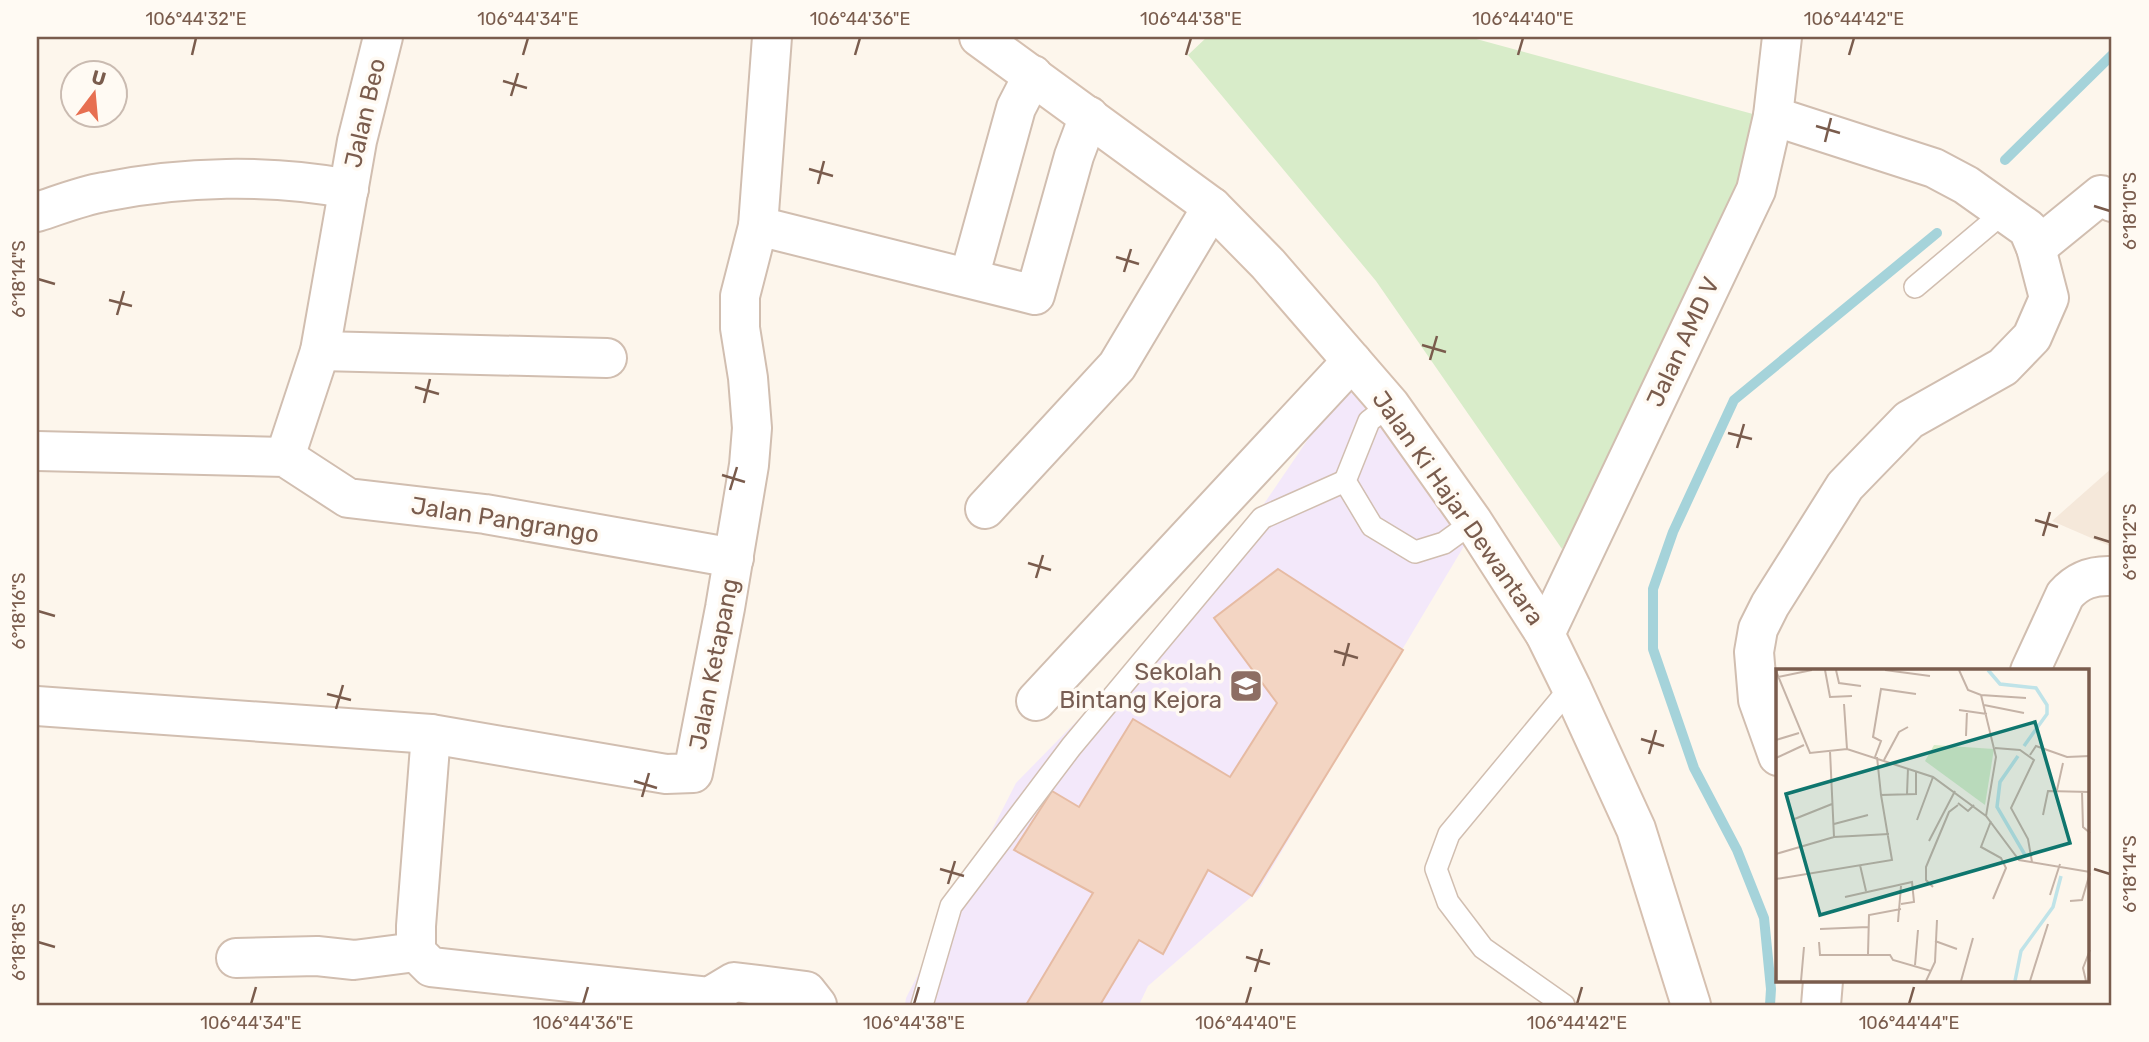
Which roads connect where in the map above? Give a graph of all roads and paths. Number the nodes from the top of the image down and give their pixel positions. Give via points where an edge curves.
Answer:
1 (383, 37) edge
2 (772, 37) edge
3 (979, 37) edge
4 (1782, 37) edge
5 (1032, 75) junction
6 (1089, 116) junction
7 (1773, 116) junction
8 (349, 189) junction
9 (2109, 196) edge
10 (1212, 207) junction
11 (37, 212) edge
12 (2004, 212) junction
13 (758, 226) junction
14 (2036, 248) junction
15 (969, 278) junction
16 (1915, 287) dead end
17 (320, 351) junction
18 (607, 358) dead end
19 (1352, 361) junction
20 (1390, 405) junction
21 (37, 452) edge
22 (285, 457) junction
23 (1345, 481) junction
24 (985, 509) dead end
25 (1473, 522) junction
26 (734, 558) junction
27 (2112, 576) edge
28 (1545, 635) junction
29 (2031, 669) edge
30 (1571, 687) junction
31 (1036, 701) dead end
32 (37, 706) edge
33 (431, 734) junction
34 (1776, 750) edge
35 (416, 953) junction
36 (236, 958) dead end
37 (1823, 982) edge
38 (707, 1001) edge
39 (817, 1005) edge
40 (922, 1005) edge
41 (1564, 1005) edge
42 (1691, 1005) edge
43 (1821, 1005) edge

1 - 8 street, Jalan Beo
2 - 13 street, Jalan Ketapang
3 - 5 street, Jalan Ki Hajar Dewantara
4 - 7 street, Jalan AMD V
5 - 6 street, Jalan Ki Hajar Dewantara
5 - 15 street via 1016,108
6 - 10 street, Jalan Ki Hajar Dewantara
6 - 15 street via 1035,295
7 - 12 street via 1934,168
7 - 28 street, Jalan AMD V via 1756,190
8 - 11 street via 263,180 165,183 102,192
8 - 17 street
9 - 14 street
10 - 19 street, Jalan Ki Hajar Dewantara
10 - 24 street via 1117,366
12 - 14 street via 2028,229
12 - 16 lane
13 - 15 street
13 - 26 street, Jalan Ketapang via 740,296 752,428
14 - 34 street via 2049,298 2032,337 2003,367 1909,420 1845,486 1770,605 1758,629 1754,652 1758,700
17 - 18 street
17 - 22 street
19 - 20 street, Jalan Ki Hajar Dewantara
19 - 31 street
20 - 23 lane via 1369,421
20 - 25 street, Jalan Ki Hajar Dewantara
21 - 22 street
22 - 26 street, Jalan Pangrango via 348,498 485,514
23 - 25 lane via 1372,526 1415,552 1444,544
23 - 40 lane via 1262,518 1071,747 951,905
25 - 28 street, Jalan Ki Hajar Dewantara
26 - 33 street, Jalan Ketapang via 693,773 666,774
27 - 29 street via 2093,576 2071,588
28 - 30 street, Jalan Ki Hajar Dewantara
30 - 41 lane via 1449,834 1436,869 1448,902 1483,948
30 - 42 street, Jalan Ki Hajar Dewantara via 1636,830
32 - 33 street, Jalan Ketapang
33 - 35 street
35 - 36 street via 354,960
35 - 38 street via 431,967
37 - 43 street
38 - 39 street via 734,982 806,991

